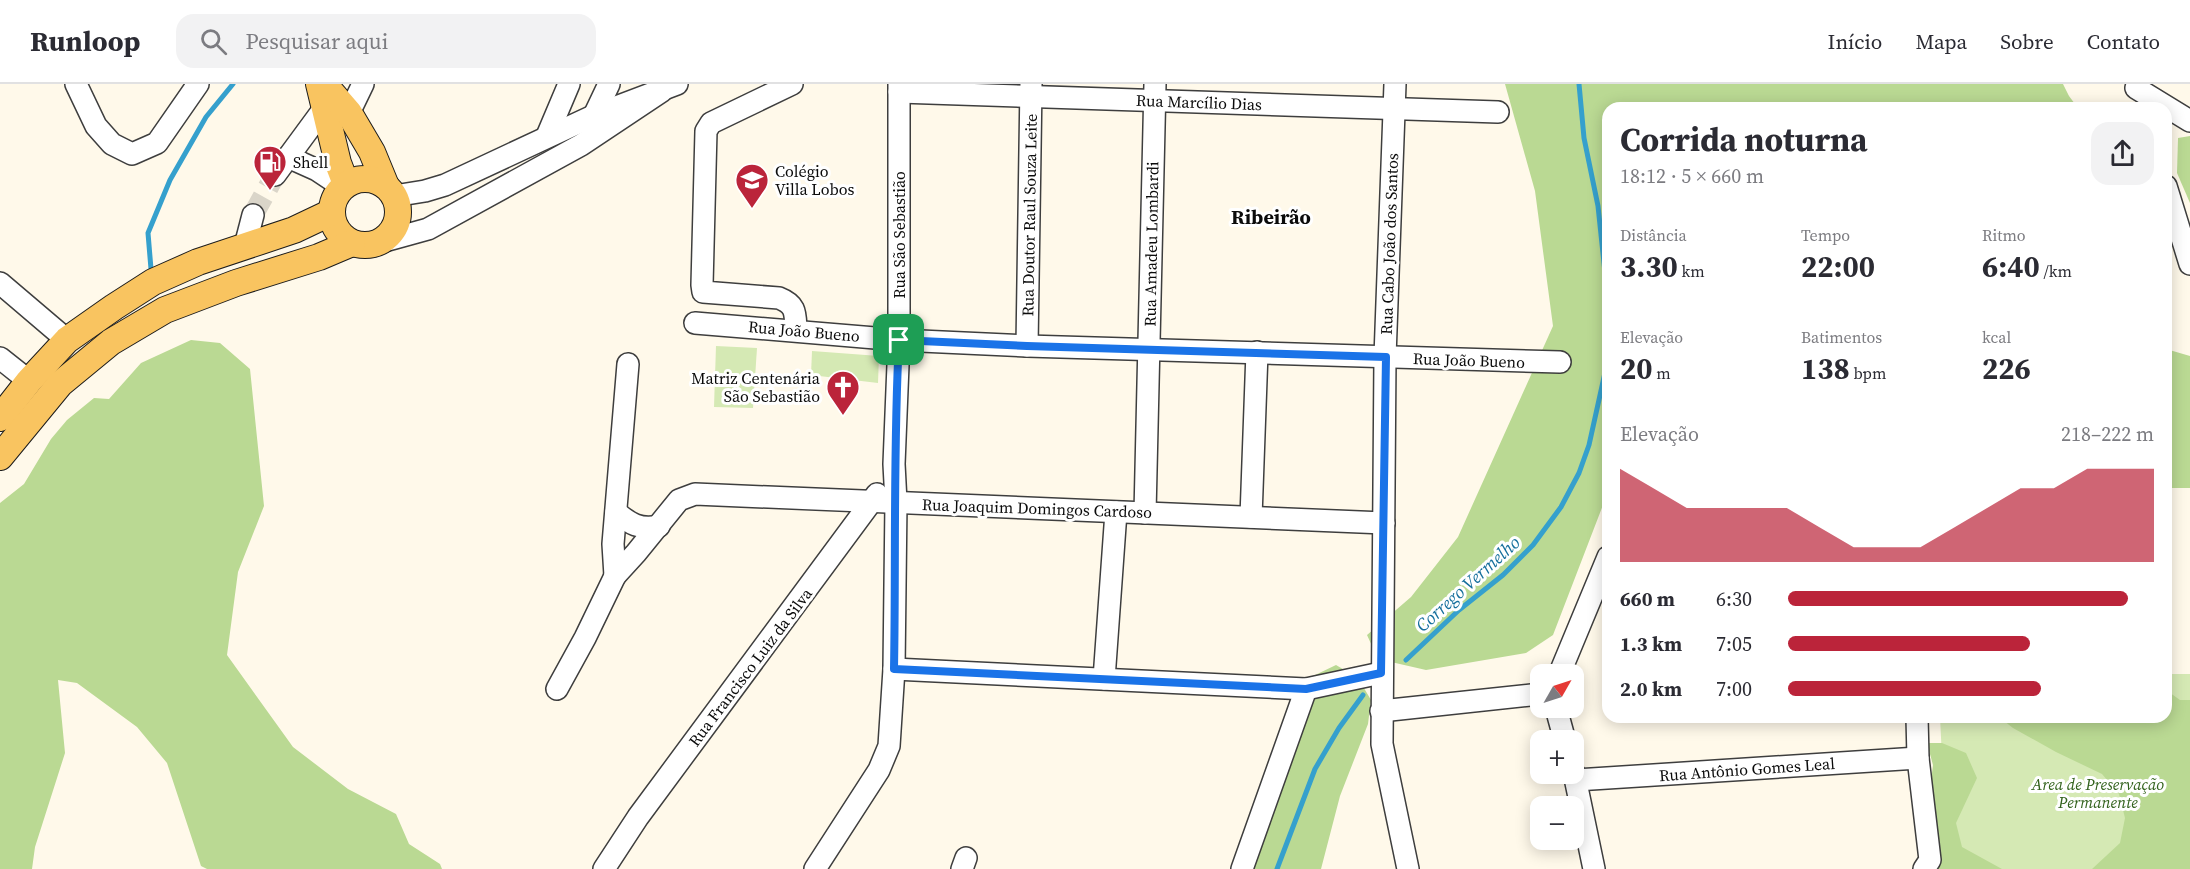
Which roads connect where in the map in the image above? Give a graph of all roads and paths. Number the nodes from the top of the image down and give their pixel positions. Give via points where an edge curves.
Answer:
1 (76, 84) edge
2 (198, 84) edge
3 (363, 84) edge
4 (569, 84) edge
5 (609, 84) edge
6 (792, 84) edge
7 (1395, 84) edge
8 (2135, 86) edge
9 (669, 87) edge
10 (899, 88) edge
11 (1032, 90) edge
12 (1155, 92) edge
13 (329, 97) edge
14 (2140, 102) edge
15 (2160, 102) edge
16 (1394, 108) junction
17 (2172, 110) edge
18 (1498, 112) dead end
19 (595, 115) junction
20 (2190, 121) edge
21 (547, 136) junction
22 (581, 145) junction
23 (288, 158) junction
24 (275, 175) tunnel mouth
25 (345, 186) junction
26 (390, 191) junction
27 (2172, 206) edge
28 (332, 212) junction
29 (253, 215) tunnel mouth
30 (381, 242) junction
31 (352, 243) junction
32 (245, 246) junction
33 (2190, 264) edge
34 (0, 283) edge
35 (703, 292) junction
36 (796, 330) junction
37 (68, 340) junction
38 (899, 340) junction
39 (1027, 346) junction
40 (1149, 349) junction
41 (1257, 352) junction
42 (1386, 357) junction
43 (0, 358) edge
44 (1560, 363) dead end
45 (628, 364) dead end
46 (29, 381) junction
47 (0, 418) edge
48 (0, 457) edge
49 (894, 464) junction
50 (896, 502) junction
51 (872, 503) junction
52 (616, 512) junction
53 (1116, 512) junction
54 (1144, 513) junction
55 (1251, 518) junction
56 (1384, 523) junction
57 (659, 526) junction
58 (1602, 571) edge
59 (615, 576) junction
60 (1564, 664) edge
61 (894, 669) junction
62 (1381, 673) junction
63 (1104, 680) junction
64 (557, 689) dead end
65 (1306, 689) junction
66 (1530, 695) edge
67 (1382, 711) junction
68 (1917, 723) edge
69 (1918, 758) junction
70 (1584, 776) edge
71 (1577, 784) edge
72 (604, 869) edge
73 (815, 869) edge
74 (1242, 869) edge
75 (1408, 869) edge
76 (1594, 869) edge
77 (1924, 869) edge

1 - 2 street via 96,126 112,144 132,154 157,143
3 - 13 street
4 - 21 street
5 - 19 street
6 - 35 street via 711,123 706,131
7 - 16 street, Rua Cabo João dos Santos
8 - 14 street
8 - 15 street
9 - 19 street
9 - 22 street
10 - 11 street, Rua Marcílio Dias
10 - 38 street, Rua São Sebastião
11 - 12 street, Rua Marcílio Dias
11 - 39 street, Rua Doutor Raul Souza Leite
12 - 16 street, Rua Marcílio Dias
12 - 40 street, Rua Amadeu Lombardi
13 - 23 street
13 - 25 main road
13 - 26 main road via 372,152
16 - 18 street, Rua Marcílio Dias
16 - 42 street, Rua Cabo João dos Santos
17 - 20 street
19 - 21 street
19 - 22 street
21 - 26 street via 445,184 425,191
22 - 30 street via 428,229
23 - 24 street
23 - 25 street
25 - 26 main road via 366,179 377,181
25 - 28 main road via 336,196
26 - 30 main road via 398,213 393,230
27 - 33 street
28 - 31 main road via 334,225
28 - 32 main road
29 - 32 street
30 - 31 main road
31 - 48 main road via 165,310 111,342 60,384
32 - 37 main road via 153,282
34 - 37 street
35 - 36 street via 789,302 795,310
35 - 36 street, Rua João Bueno via 700,323
36 - 38 street, Rua João Bueno
37 - 46 main road
38 - 39 street, Rua João Bueno
38 - 49 street, Rua São Sebastião
39 - 40 street, Rua João Bueno
40 - 41 street, Rua João Bueno
40 - 54 street, Rua Amadeu Lombardi
41 - 42 street, Rua João Bueno
41 - 55 street
42 - 44 street, Rua João Bueno
42 - 56 street, Rua Cabo João dos Santos
43 - 46 street
45 - 52 street
46 - 47 main road
49 - 50 street, Rua São Sebastião
49 - 51 street, Rua Francisco Luiz da Silva
50 - 51 street, Rua Joaquim Domingos Cardoso
50 - 53 street, Rua Joaquim Domingos Cardoso
50 - 61 street, Rua São Sebastião
51 - 57 street, Rua Joaquim Domingos Cardoso via 695,494 679,500
51 - 72 street, Rua Francisco Luiz da Silva via 645,807
52 - 57 street via 639,527
52 - 59 street
53 - 54 street, Rua Joaquim Domingos Cardoso
53 - 63 street
54 - 55 street, Rua Joaquim Domingos Cardoso
55 - 56 street, Rua Joaquim Domingos Cardoso
56 - 62 street, Rua Cabo João dos Santos
57 - 59 street, Rua Joaquim Domingos Cardoso
58 - 60 street
59 - 64 street
61 - 63 street
61 - 73 street, Rua São Sebastião via 889,746 879,770
62 - 65 street
62 - 67 street, Rua Cabo João dos Santos
63 - 65 street
65 - 74 street
66 - 67 street
67 - 75 street, Rua Cabo João dos Santos via 1382,744
68 - 69 street
69 - 70 street, Rua Antônio Gomes Leal
69 - 77 street via 1930,860
71 - 76 street

